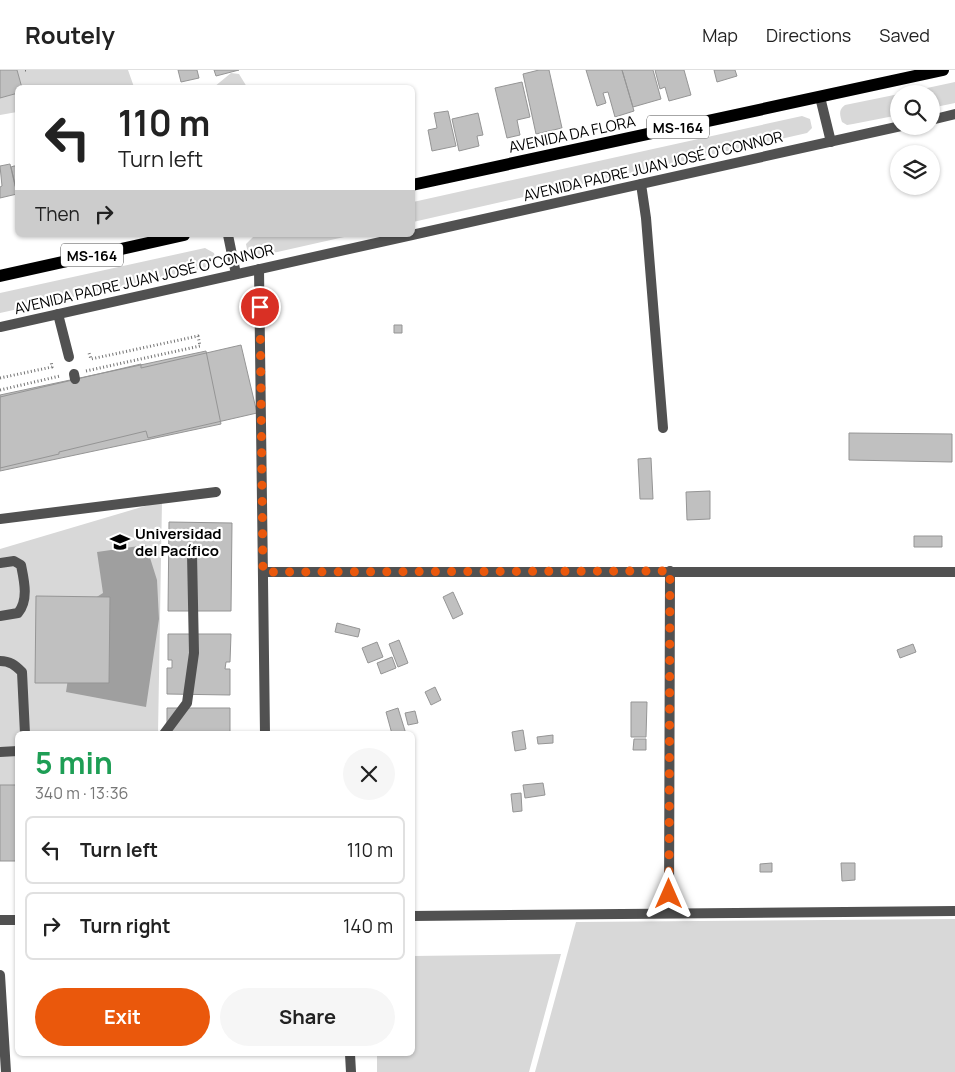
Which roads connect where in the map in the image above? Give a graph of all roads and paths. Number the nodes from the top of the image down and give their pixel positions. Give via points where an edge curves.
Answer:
1 (943, 70) edge
2 (820, 97) junction
3 (955, 114) edge
4 (940, 118) edge
5 (890, 129) edge
6 (831, 142) junction
7 (415, 184) edge
8 (641, 184) junction
9 (415, 234) edge
10 (175, 237) edge
11 (228, 237) edge
12 (403, 237) edge
13 (259, 269) junction
14 (236, 274) junction
15 (0, 276) edge
16 (58, 314) junction
17 (0, 327) edge
18 (89, 353) dead end
19 (69, 357) dead end
20 (51, 361) dead end
21 (0, 378) edge
22 (0, 390) edge
23 (663, 428) dead end
24 (216, 492) dead end
25 (0, 519) edge
26 (192, 554) dead end
27 (0, 563) edge
28 (670, 571) junction
29 (263, 572) junction
30 (955, 572) edge
31 (0, 616) edge
32 (0, 661) edge
33 (25, 731) edge
34 (166, 731) edge
35 (266, 731) edge
36 (15, 751) edge
37 (0, 752) edge
38 (955, 911) edge
39 (669, 913) junction
40 (415, 916) edge
41 (0, 920) edge
42 (15, 920) edge
43 (0, 975) edge
44 (350, 1056) edge
45 (6, 1072) edge
46 (351, 1072) edge

1 - 2 main road, AVENIDA DA FLORA / MS-164
2 - 6 street
2 - 7 main road, AVENIDA DA FLORA / MS-164
3 - 4 street
5 - 6 street, AVENIDA PADRE JUAN JOSÉ O'CONNOR
6 - 8 street, AVENIDA PADRE JUAN JOSÉ O'CONNOR
8 - 9 street, AVENIDA PADRE JUAN JOSÉ O'CONNOR
8 - 23 street
10 - 15 main road, MS-164
11 - 14 street
12 - 13 street, AVENIDA PADRE JUAN JOSÉ O'CONNOR
13 - 14 street, AVENIDA PADRE JUAN JOSÉ O'CONNOR
13 - 29 street
14 - 16 street, AVENIDA PADRE JUAN JOSÉ O'CONNOR
16 - 17 street, AVENIDA PADRE JUAN JOSÉ O'CONNOR
16 - 19 street
18 - 22 path via 91,359 198,336 200,346
20 - 21 path via 52,367
24 - 25 street
26 - 34 street via 194,654 187,703
27 - 31 street via 14,561 21,565 25,585 22,609 18,613
28 - 29 street
28 - 30 street
28 - 39 street
29 - 35 street
32 - 33 street via 7,661 22,672
36 - 37 street
38 - 39 street
39 - 40 street
41 - 42 street
43 - 45 street
44 - 46 street

